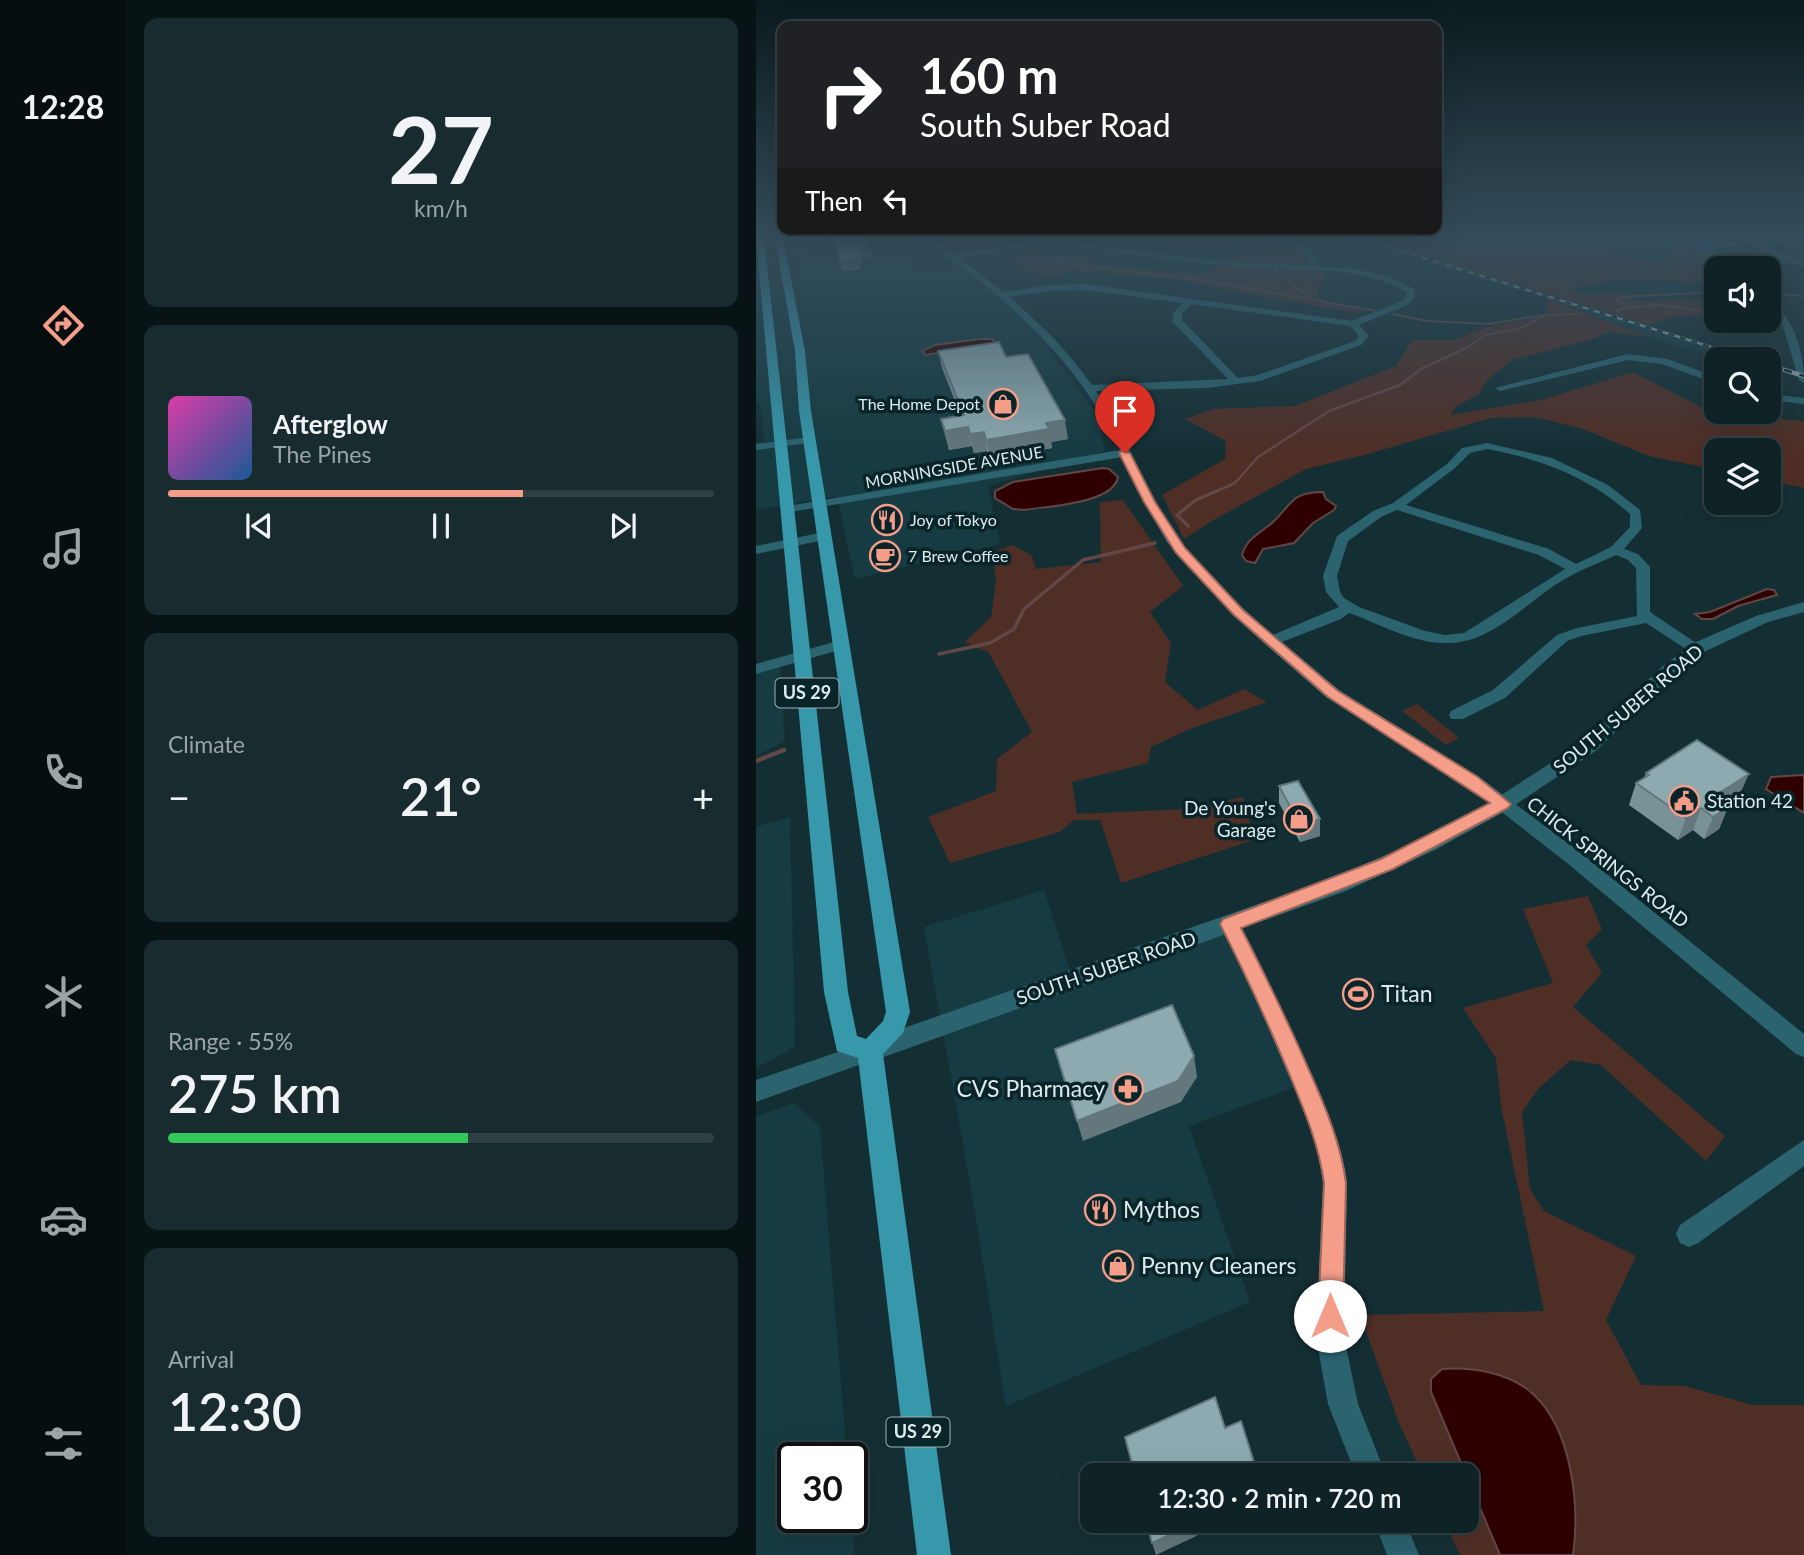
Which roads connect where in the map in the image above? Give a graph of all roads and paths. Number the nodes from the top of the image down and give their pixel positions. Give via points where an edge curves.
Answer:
1 (767, 311) edge
2 (792, 311) edge
3 (1020, 311) edge
4 (1180, 311) edge
5 (1258, 311) edge
6 (1386, 311) edge
7 (1781, 317) edge
8 (1353, 324) junction
9 (1704, 376) edge
10 (1804, 380) edge
11 (1236, 382) junction
12 (1088, 388) junction
13 (1500, 388) dead end
14 (1781, 398) edge
15 (1804, 401) edge
16 (810, 440) junction
17 (781, 444) junction
18 (756, 447) edge
19 (1125, 453) junction
20 (819, 505) junction
21 (1397, 506) junction
22 (788, 510) junction
23 (824, 537) junction
24 (791, 544) junction
25 (756, 550) edge
26 (1616, 550) junction
27 (1577, 569) junction
28 (1349, 607) junction
29 (1804, 607) edge
30 (1647, 618) junction
31 (1270, 641) junction
32 (841, 645) junction
33 (1697, 650) junction
34 (803, 654) junction
35 (756, 669) edge
36 (1457, 715) dead end
37 (1503, 804) junction
38 (1230, 924) junction
39 (1804, 1046) edge
40 (870, 1051) junction
41 (756, 1091) edge
42 (1804, 1152) edge
43 (1689, 1234) dead end
44 (1366, 1463) edge
45 (1395, 1533) edge
46 (933, 1555) edge
47 (1403, 1555) edge

1 - 17 main road, US 29
2 - 16 main road, US 29
3 - 12 street, CHICK SPRINGS ROAD
4 - 11 street via 1177,321
5 - 8 street
6 - 8 street
7 - 10 street via 1793,339
8 - 11 street via 1364,336 1358,343 1272,375
9 - 13 street via 1664,361 1628,357
11 - 12 street
12 - 19 street, CHICK SPRINGS ROAD via 1112,422
14 - 15 street
16 - 17 street
16 - 20 main road, US 29
17 - 18 street
17 - 22 main road, US 29
19 - 20 street, MORNINGSIDE AVENUE
19 - 31 street, CHICK SPRINGS ROAD via 1180,550
20 - 22 street, MORNINGSIDE AVENUE
20 - 23 main road, US 29
21 - 26 street via 1466,450 1506,449 1580,473 1626,503 1636,513 1636,528
21 - 27 street via 1544,552
21 - 28 street via 1342,539 1330,576 1333,592
22 - 24 main road, US 29
23 - 24 street
23 - 32 main road, US 29
24 - 25 street
24 - 34 main road, US 29
26 - 27 street
26 - 30 street via 1643,567 1641,605
27 - 28 street via 1467,637 1422,635
28 - 31 street
29 - 33 street, SOUTH SUBER ROAD via 1730,632
30 - 33 street
30 - 36 street via 1562,638 1499,694
31 - 37 street, CHICK SPRINGS ROAD via 1333,694
32 - 34 street
32 - 40 main road, US 29 via 898,1012 894,1026
33 - 37 street, SOUTH SUBER ROAD via 1669,670 1590,746
34 - 35 street
34 - 40 main road, US 29 via 836,992 846,1043
37 - 38 street, SOUTH SUBER ROAD via 1387,864
37 - 39 street, CHICK SPRINGS ROAD
38 - 40 street, SOUTH SUBER ROAD
38 - 44 street via 1315,1110 1333,1166 1330,1337 1343,1404
40 - 41 street
40 - 46 main road, US 29
42 - 43 street
45 - 47 street

